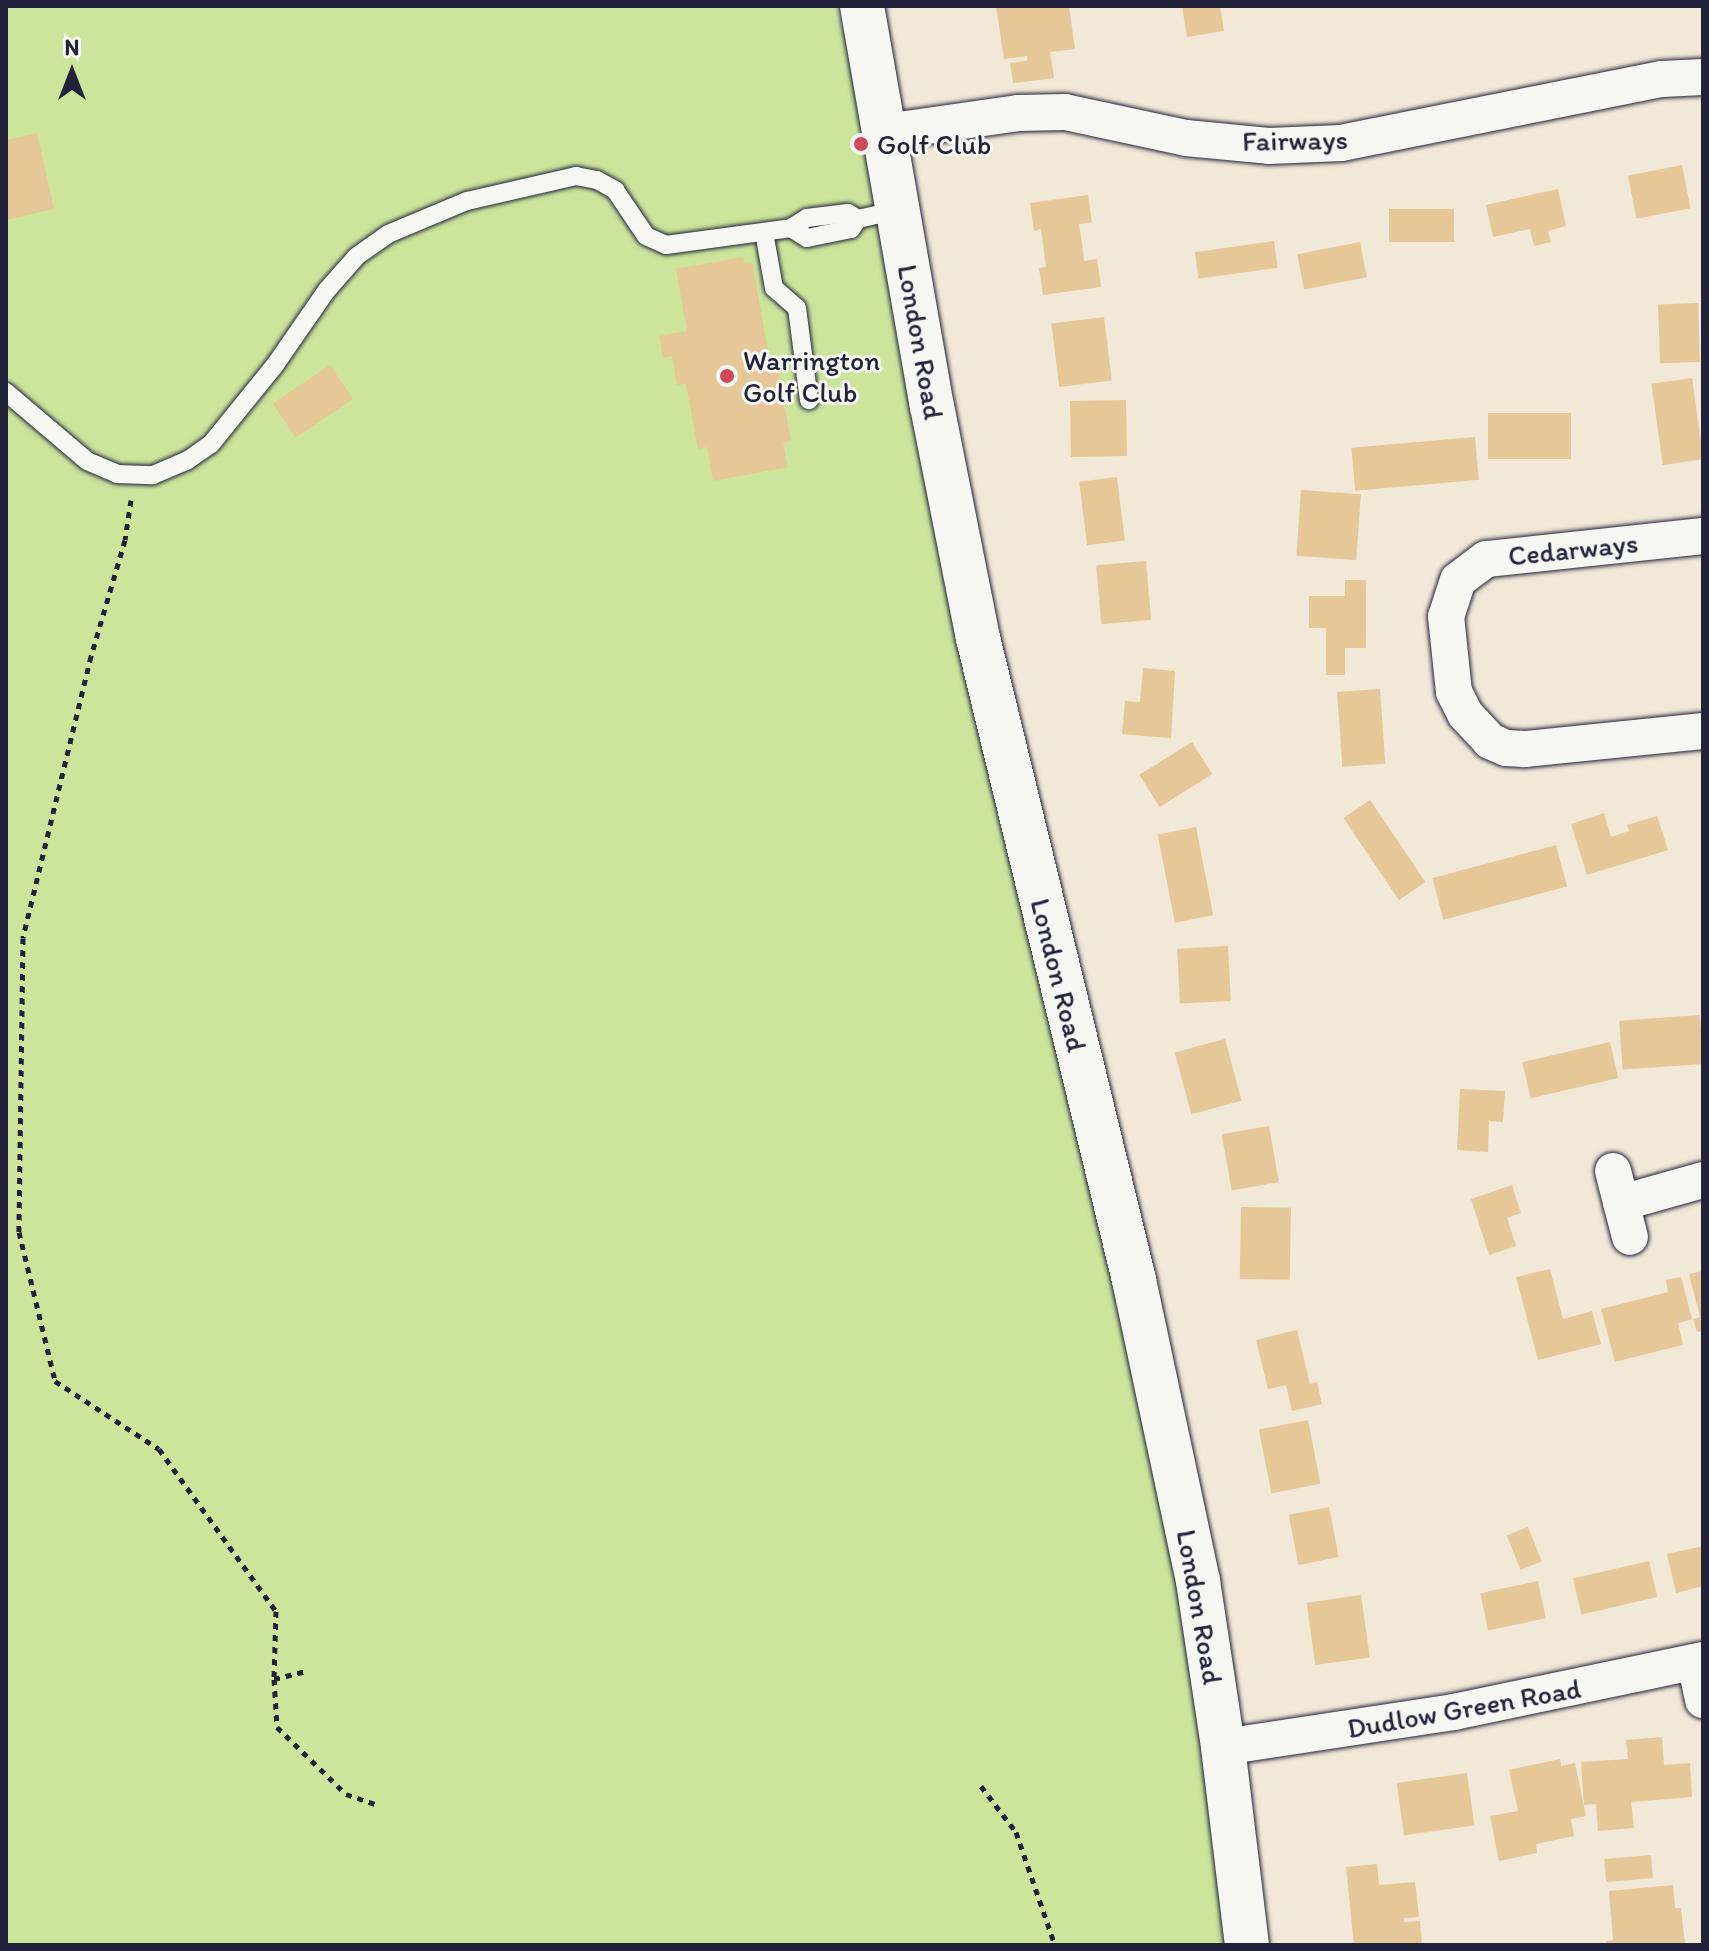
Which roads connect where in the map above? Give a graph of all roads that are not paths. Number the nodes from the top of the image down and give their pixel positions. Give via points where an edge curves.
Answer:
1 (862, 6) edge
2 (1703, 77) edge
3 (885, 132) junction
4 (878, 214) junction
5 (764, 232) junction
6 (6, 392) edge
7 (809, 400) dead end
8 (1703, 536) edge
9 (1703, 731) edge
10 (1703, 1180) edge
11 (1621, 1204) dead end
12 (1699, 1661) edge
13 (1703, 1700) edge
14 (1223, 1747) junction
15 (1247, 1945) edge

1 - 3 highway, London Road
2 - 3 street, Fairways via 1662,79 1341,143 1269,146 1186,138 1065,112 1018,113
3 - 4 highway, London Road
4 - 5 lane via 807,218 791,228
4 - 14 highway, London Road via 932,406 978,638 1141,1310 1198,1581
5 - 6 lane via 666,245 646,236 615,190 576,176 467,201 388,234 357,256 211,444 153,475 117,474 87,461
5 - 7 lane via 774,288 797,308
8 - 9 street, Cedarways via 1486,559 1458,580 1446,616 1454,692 1465,714 1490,741 1525,749
10 - 11 street
12 - 13 street
12 - 14 street, Dudlow Green Road via 1454,1712
14 - 15 highway, London Road

